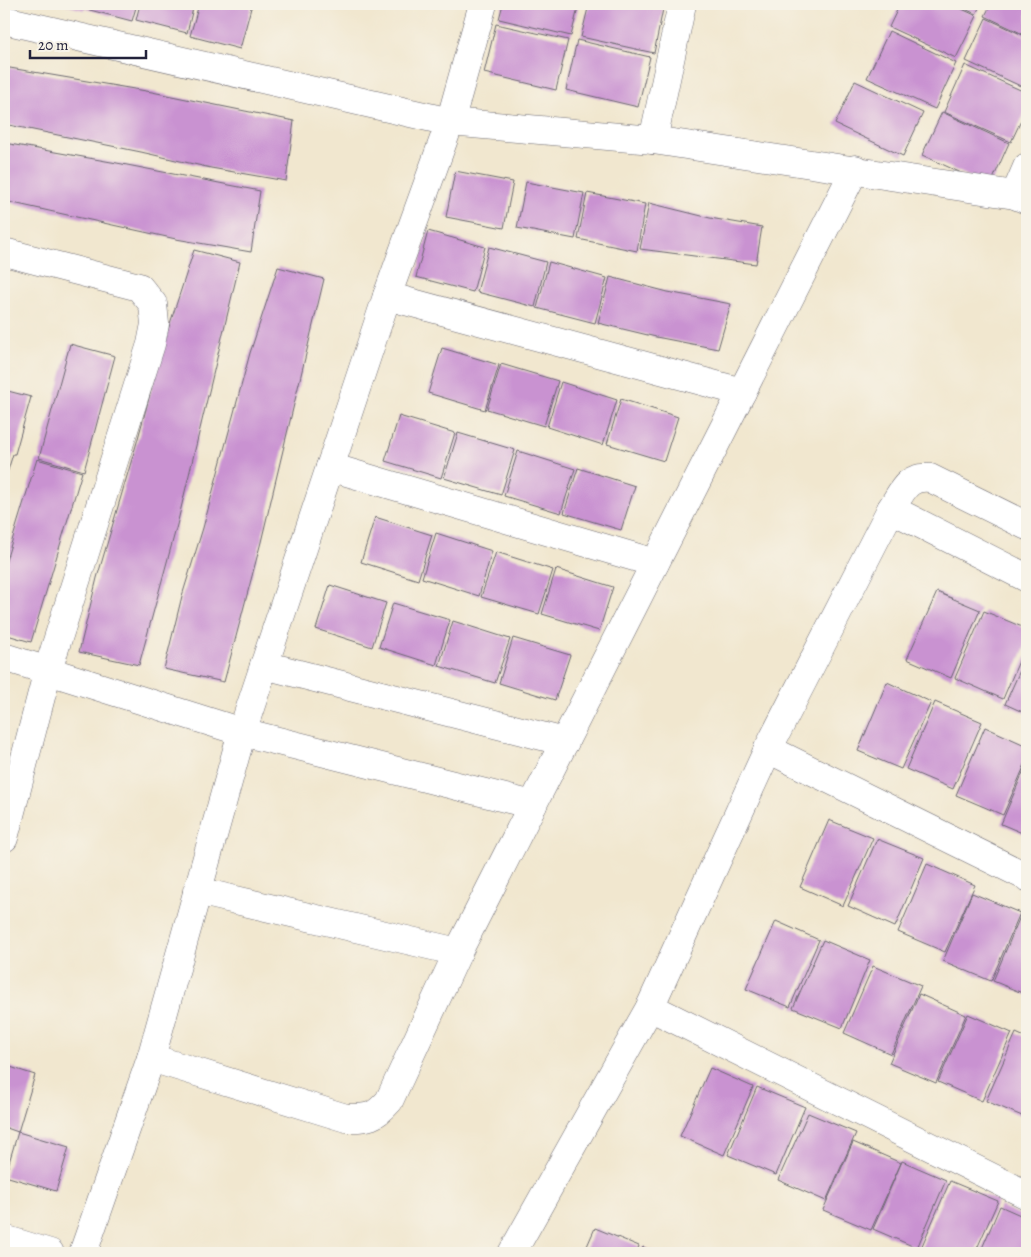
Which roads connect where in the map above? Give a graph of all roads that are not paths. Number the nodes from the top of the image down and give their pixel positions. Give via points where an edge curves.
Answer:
1 (483, 4) edge
2 (682, 4) edge
3 (4, 20) edge
4 (450, 122) junction
5 (653, 140) junction
6 (1027, 167) edge
7 (855, 169) junction
8 (1021, 198) edge
9 (4, 252) edge
10 (387, 296) junction
11 (742, 392) junction
12 (330, 467) junction
13 (891, 509) junction
14 (1027, 526) edge
15 (655, 563) junction
16 (1027, 578) edge
17 (4, 657) edge
18 (264, 665) junction
19 (48, 670) junction
20 (242, 732) junction
21 (565, 742) junction
22 (768, 749) junction
23 (533, 805) junction
24 (4, 838) edge
25 (1027, 877) edge
26 (198, 891) junction
27 (458, 952) junction
28 (650, 1007) junction
29 (151, 1058) junction
30 (1027, 1195) edge
31 (4, 1239) edge
32 (50, 1253) edge
33 (83, 1253) edge
34 (512, 1253) edge

1 - 4 street
2 - 5 street
3 - 4 street
4 - 5 street
4 - 10 street
5 - 7 street
6 - 8 street
7 - 8 street
7 - 11 street
9 - 19 street via 139,287 153,304 155,324 151,344
10 - 11 street
10 - 12 street
11 - 15 street
12 - 15 street
12 - 18 street
13 - 14 street via 907,484 921,477 930,478
13 - 16 street
13 - 22 street
15 - 21 street
17 - 19 street
18 - 20 street
18 - 21 street
19 - 20 street
19 - 24 street
20 - 23 street
20 - 26 street
21 - 23 street
22 - 25 street
22 - 28 street
23 - 27 street
26 - 27 street
26 - 29 street
27 - 29 street via 389,1101 378,1113 365,1118 346,1118
28 - 30 street
28 - 34 street
29 - 33 street
31 - 32 street

